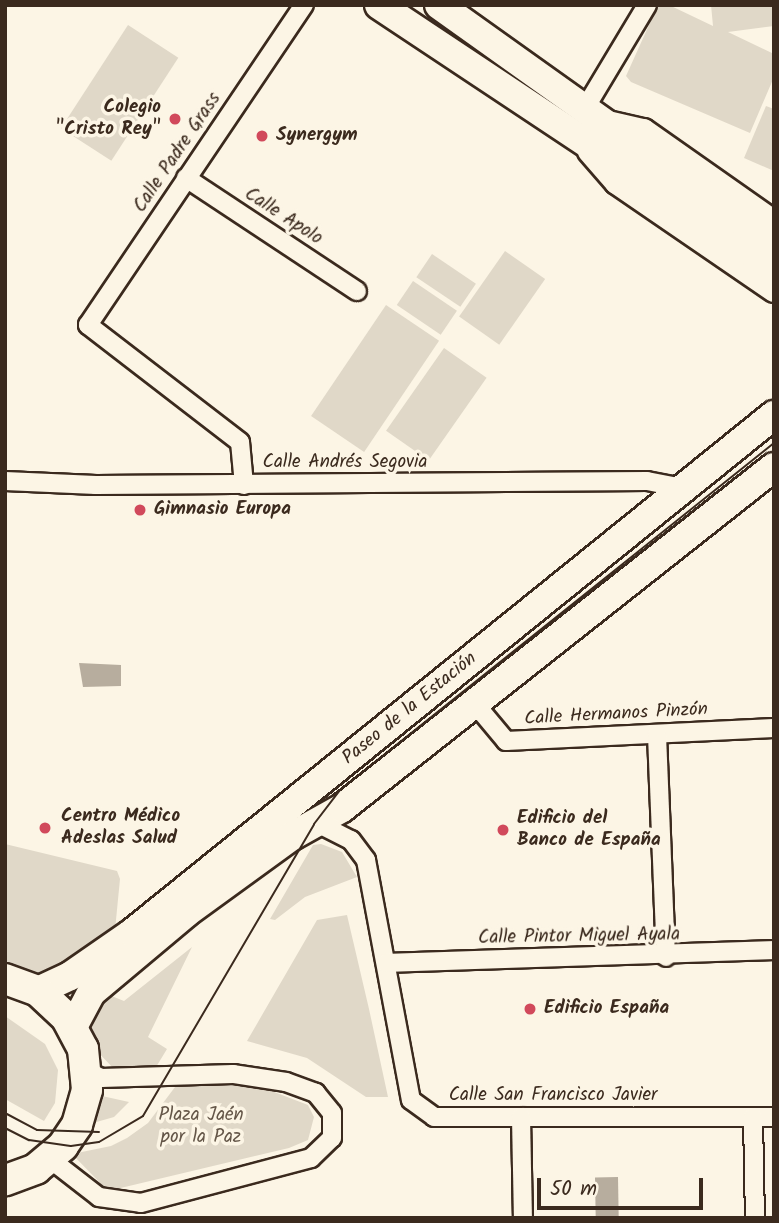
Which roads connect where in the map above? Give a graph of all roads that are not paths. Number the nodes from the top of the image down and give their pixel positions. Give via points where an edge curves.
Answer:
1 (304, 5) edge
2 (379, 5) edge
3 (439, 5) edge
4 (647, 5) edge
5 (592, 116) junction
6 (585, 145) junction
7 (186, 178) junction
8 (774, 222) edge
9 (774, 244) edge
10 (774, 267) edge
11 (774, 290) edge
12 (357, 291) dead end
13 (774, 415) edge
14 (774, 467) edge
15 (5, 481) edge
16 (244, 485) junction
17 (683, 488) junction
18 (476, 705) junction
19 (774, 728) edge
20 (657, 735) junction
21 (318, 824) junction
22 (774, 950) edge
23 (666, 957) junction
24 (386, 963) junction
25 (5, 979) edge
26 (38, 991) junction
27 (73, 1027) junction
28 (87, 1072) junction
29 (521, 1117) junction
30 (753, 1117) junction
31 (774, 1117) edge
32 (50, 1159) junction
33 (5, 1180) edge
34 (523, 1218) edge
35 (755, 1218) edge

1 - 7 street, Calle Padre Grass
2 - 6 main road
3 - 5 main road
4 - 5 street
5 - 8 street via 643,130
5 - 9 main road
6 - 10 main road
6 - 11 street via 616,182
7 - 12 street, Calle Apolo
7 - 16 street, Calle Padre Grass via 88,325 240,442
13 - 17 main road, Paseo de la Estación
14 - 18 main road, Paseo de la Estación
15 - 16 street, Calle Andrés Segovia
16 - 17 street, Calle Andrés Segovia via 647,481
17 - 26 main road, Paseo de la Estación via 132,933 70,976
18 - 20 street, Calle Hermanos Pinzón via 506,741
18 - 21 main road, Paseo de la Estación
19 - 20 street, Calle Hermanos Pinzón
20 - 23 street
21 - 24 street, Calle San Francisco Javier via 351,840 366,860
21 - 27 main road, Paseo de la Estación via 292,836 176,921 92,992
22 - 23 street, Calle Pintor Miguel Ayala
23 - 24 street, Calle Pintor Miguel Ayala
24 - 29 street, Calle San Francisco Javier via 411,1100 434,1117
25 - 26 highway
26 - 27 highway
27 - 28 highway
28 - 32 highway via 78,1125
28 - 32 street via 101,1078 233,1074 286,1082 316,1093 332,1113 332,1138 311,1158 141,1203 99,1197
29 - 30 street, Calle San Francisco Javier
29 - 34 street
30 - 31 street, Calle San Francisco Javier
30 - 35 street
32 - 33 highway

